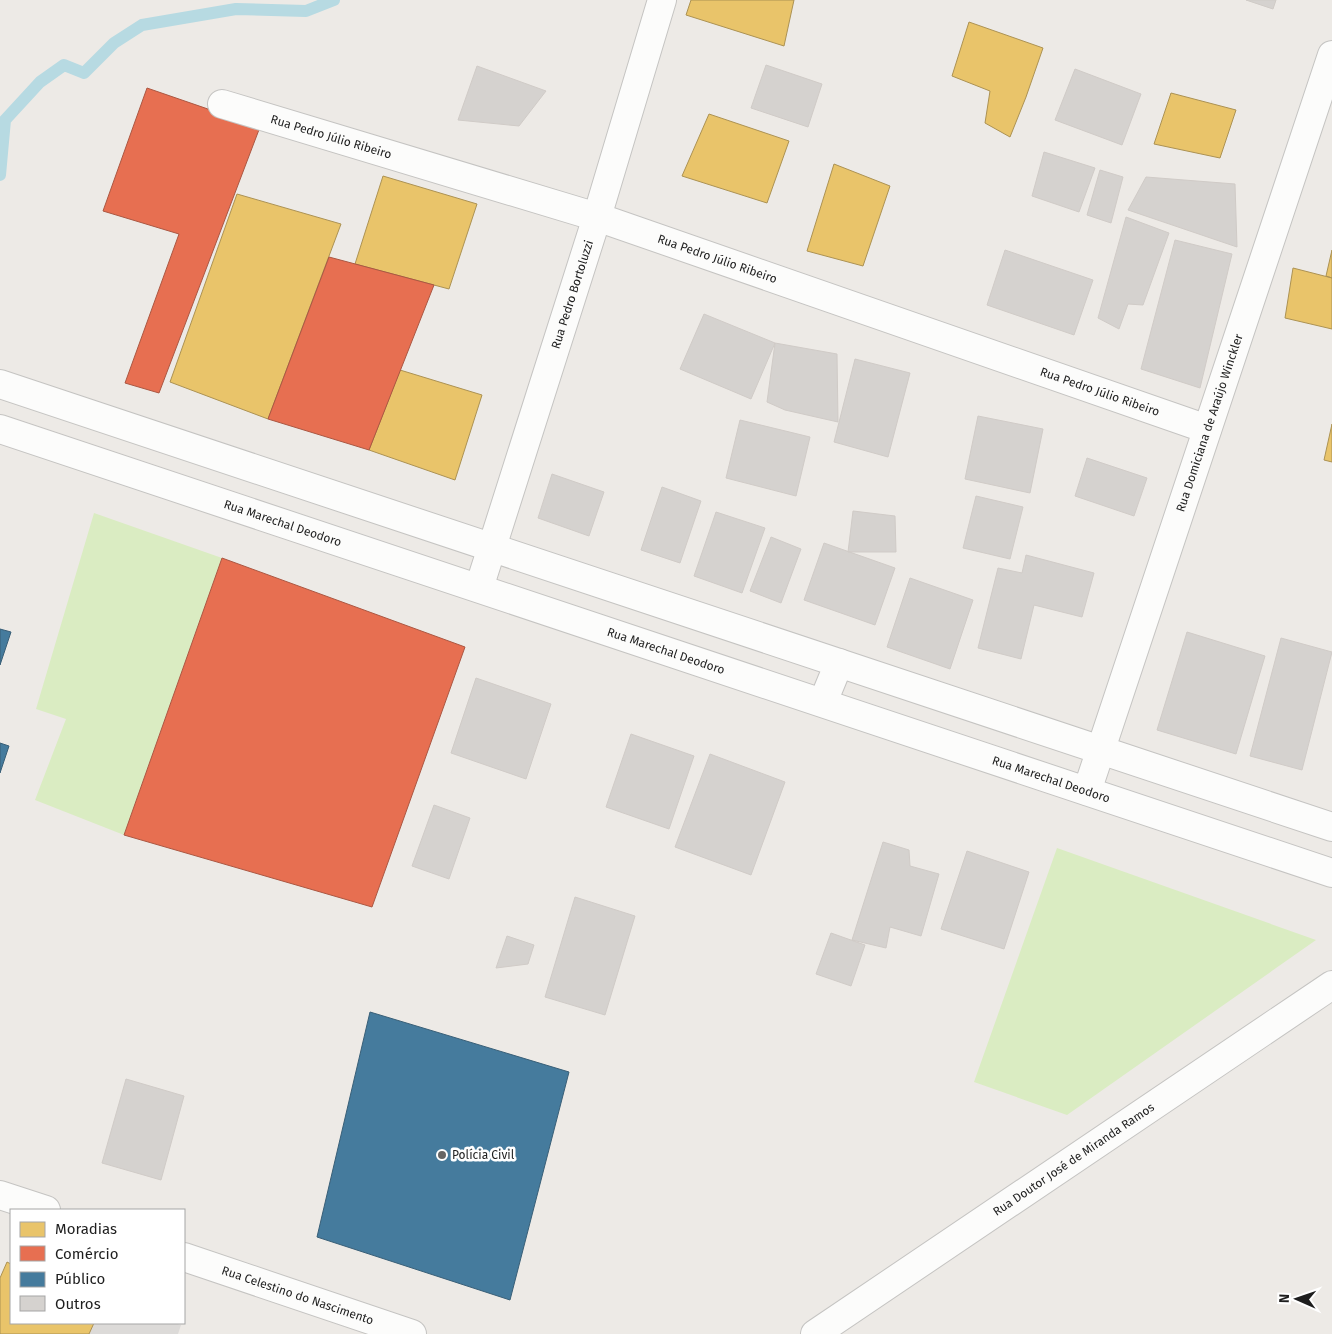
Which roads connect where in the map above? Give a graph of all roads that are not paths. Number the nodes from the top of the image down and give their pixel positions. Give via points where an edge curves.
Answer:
1 (662, 0) edge
2 (1332, 56) edge
3 (222, 104) dead end
4 (598, 217) junction
5 (0, 384) edge
6 (0, 429) edge
7 (1208, 429) junction
8 (493, 548) junction
9 (478, 588) junction
10 (839, 663) junction
11 (823, 702) junction
12 (1101, 750) junction
13 (1088, 791) junction
14 (1332, 827) edge
15 (1332, 873) edge
16 (1332, 985) edge
17 (0, 1195) edge
18 (43, 1209) edge
19 (185, 1257) edge
20 (412, 1334) edge
21 (816, 1334) edge

1 - 4 street, Rua Pedro Bortoluzzi
2 - 7 street, Rua Domiciana de Araújo Winckler
3 - 4 street, Rua Pedro Júlio Ribeiro
4 - 7 street, Rua Pedro Júlio Ribeiro
4 - 8 street, Rua Pedro Bortoluzzi
5 - 8 street
6 - 9 street, Rua Marechal Deodoro
7 - 12 street, Rua Domiciana de Araújo Winckler
8 - 9 street, Rua Pedro Bortoluzzi
8 - 10 street
9 - 11 street, Rua Marechal Deodoro
10 - 11 street
10 - 12 street
11 - 13 street, Rua Marechal Deodoro
12 - 13 street, Rua Domiciana de Araújo Winckler
12 - 14 street
13 - 15 street, Rua Marechal Deodoro
16 - 21 street, Rua Doutor José de Miranda Ramos
17 - 18 street
19 - 20 street, Rua Celestino do Nascimento

